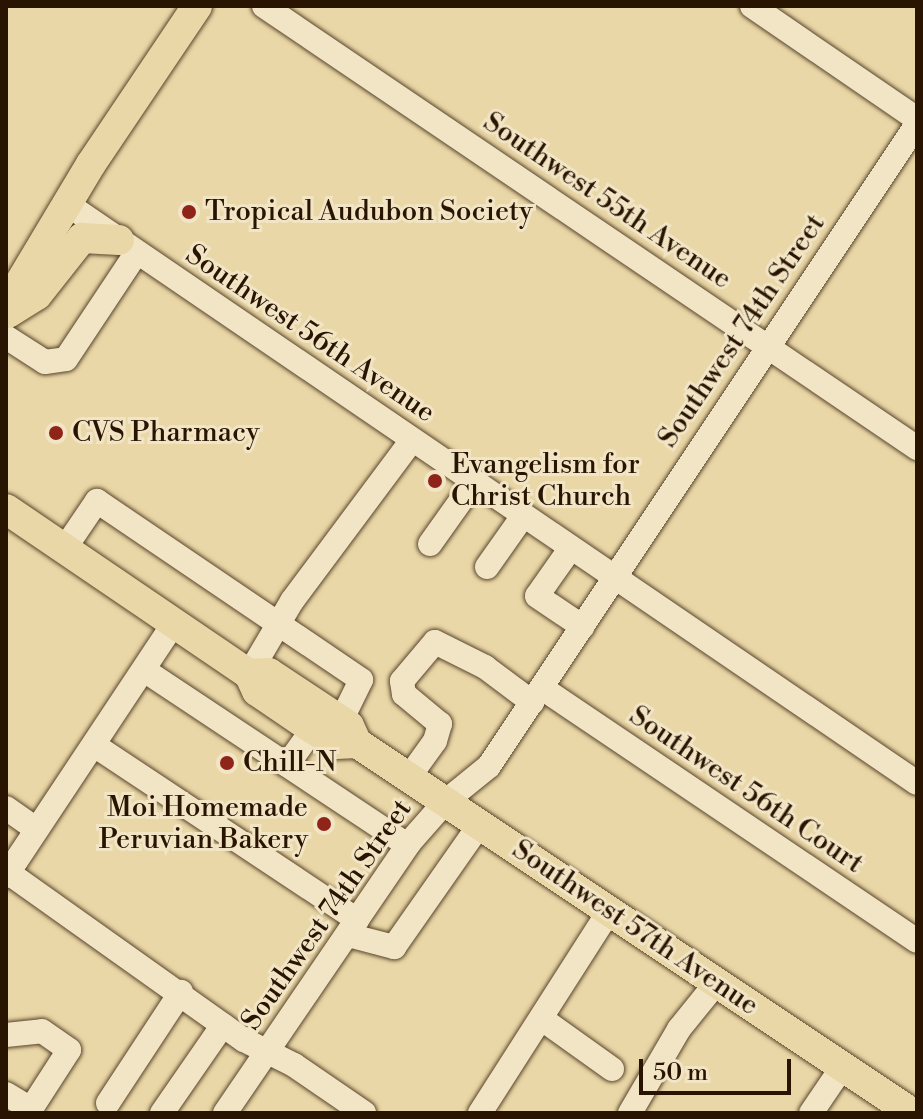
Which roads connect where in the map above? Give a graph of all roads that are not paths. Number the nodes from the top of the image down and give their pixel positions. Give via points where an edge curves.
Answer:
1 (197, 6) edge
2 (264, 6) edge
3 (752, 6) edge
4 (917, 121) edge
5 (67, 204) junction
6 (128, 246) junction
7 (6, 306) edge
8 (6, 314) edge
9 (6, 337) edge
10 (769, 346) junction
11 (412, 440) junction
12 (917, 448) edge
13 (474, 482) junction
14 (6, 509) edge
15 (523, 516) junction
16 (430, 544) dead end
17 (65, 548) junction
18 (570, 549) junction
19 (487, 567) dead end
20 (615, 580) junction
21 (175, 622) junction
22 (277, 622) junction
23 (583, 627) junction
24 (144, 670) junction
25 (249, 674) junction
26 (537, 695) junction
27 (337, 731) junction
28 (94, 745) junction
29 (287, 765) junction
30 (409, 777) junction
31 (917, 783) edge
32 (446, 801) junction
33 (6, 808) edge
34 (480, 824) junction
35 (36, 829) junction
36 (407, 845) junction
37 (7, 873) edge
38 (610, 910) junction
39 (352, 928) junction
40 (917, 941) edge
41 (717, 982) junction
42 (181, 992) junction
43 (542, 1019) junction
44 (223, 1025) junction
45 (6, 1035) edge
46 (267, 1051) junction
47 (843, 1066) junction
48 (612, 1069) dead end
49 (6, 1094) edge
50 (108, 1103) dead end
51 (162, 1113) edge
52 (225, 1113) edge
53 (364, 1113) edge
54 (480, 1113) edge
55 (630, 1113) edge
56 (811, 1113) edge
57 (912, 1113) edge

1 - 5 main road
2 - 10 street, Southwest 55th Avenue
3 - 4 street
4 - 10 street, Southwest 74th Street
5 - 6 street, Southwest 56th Avenue
5 - 7 main road
6 - 8 main road via 82,238 37,295
6 - 9 street via 61,362 45,362
6 - 11 street, Southwest 56th Avenue
10 - 12 street, Southwest 55th Avenue
10 - 20 street, Southwest 74th Street via 625,555
11 - 13 street, Southwest 56th Avenue
11 - 22 street
13 - 15 street, Southwest 56th Avenue
13 - 16 street
14 - 17 main road, Southwest 57th Avenue
15 - 18 street, Southwest 56th Avenue
15 - 19 street
17 - 21 main road, Southwest 57th Avenue
17 - 22 street via 97,501
18 - 20 street, Southwest 56th Avenue
18 - 23 street via 537,596
20 - 23 street, Southwest 74th Street
20 - 31 street, Southwest 56th Avenue
21 - 24 street
21 - 25 main road, Southwest 57th Avenue
22 - 25 street
22 - 27 street via 361,680
23 - 26 street, Southwest 74th Street
24 - 28 street
24 - 29 street
25 - 27 main road, Southwest 57th Avenue via 257,691
26 - 30 street, Southwest 56th Court via 435,642 402,681 404,694 440,724 435,741
26 - 32 street, Southwest 74th Street via 489,766
26 - 40 street, Southwest 56th Court via 584,717
27 - 29 street
27 - 30 main road, Southwest 57th Avenue
28 - 35 street
28 - 39 street
29 - 36 street
30 - 32 main road, Southwest 57th Avenue
32 - 34 main road, Southwest 57th Avenue
32 - 36 street, Southwest 74th Street
33 - 35 street
34 - 38 main road, Southwest 57th Avenue
34 - 39 street via 394,947
35 - 37 street
36 - 39 street, Southwest 74th Street
37 - 42 street
38 - 41 main road, Southwest 57th Avenue
38 - 43 street
39 - 46 street, Southwest 74th Street
41 - 47 main road, Southwest 57th Avenue
41 - 55 street via 679,1029
42 - 44 street
42 - 50 street
43 - 48 street
43 - 54 street
44 - 46 street
44 - 51 street
45 - 49 street via 42,1031 69,1050 31,1109
46 - 52 street, Southwest 74th Street
46 - 53 street
47 - 56 street
47 - 57 main road, Southwest 57th Avenue

